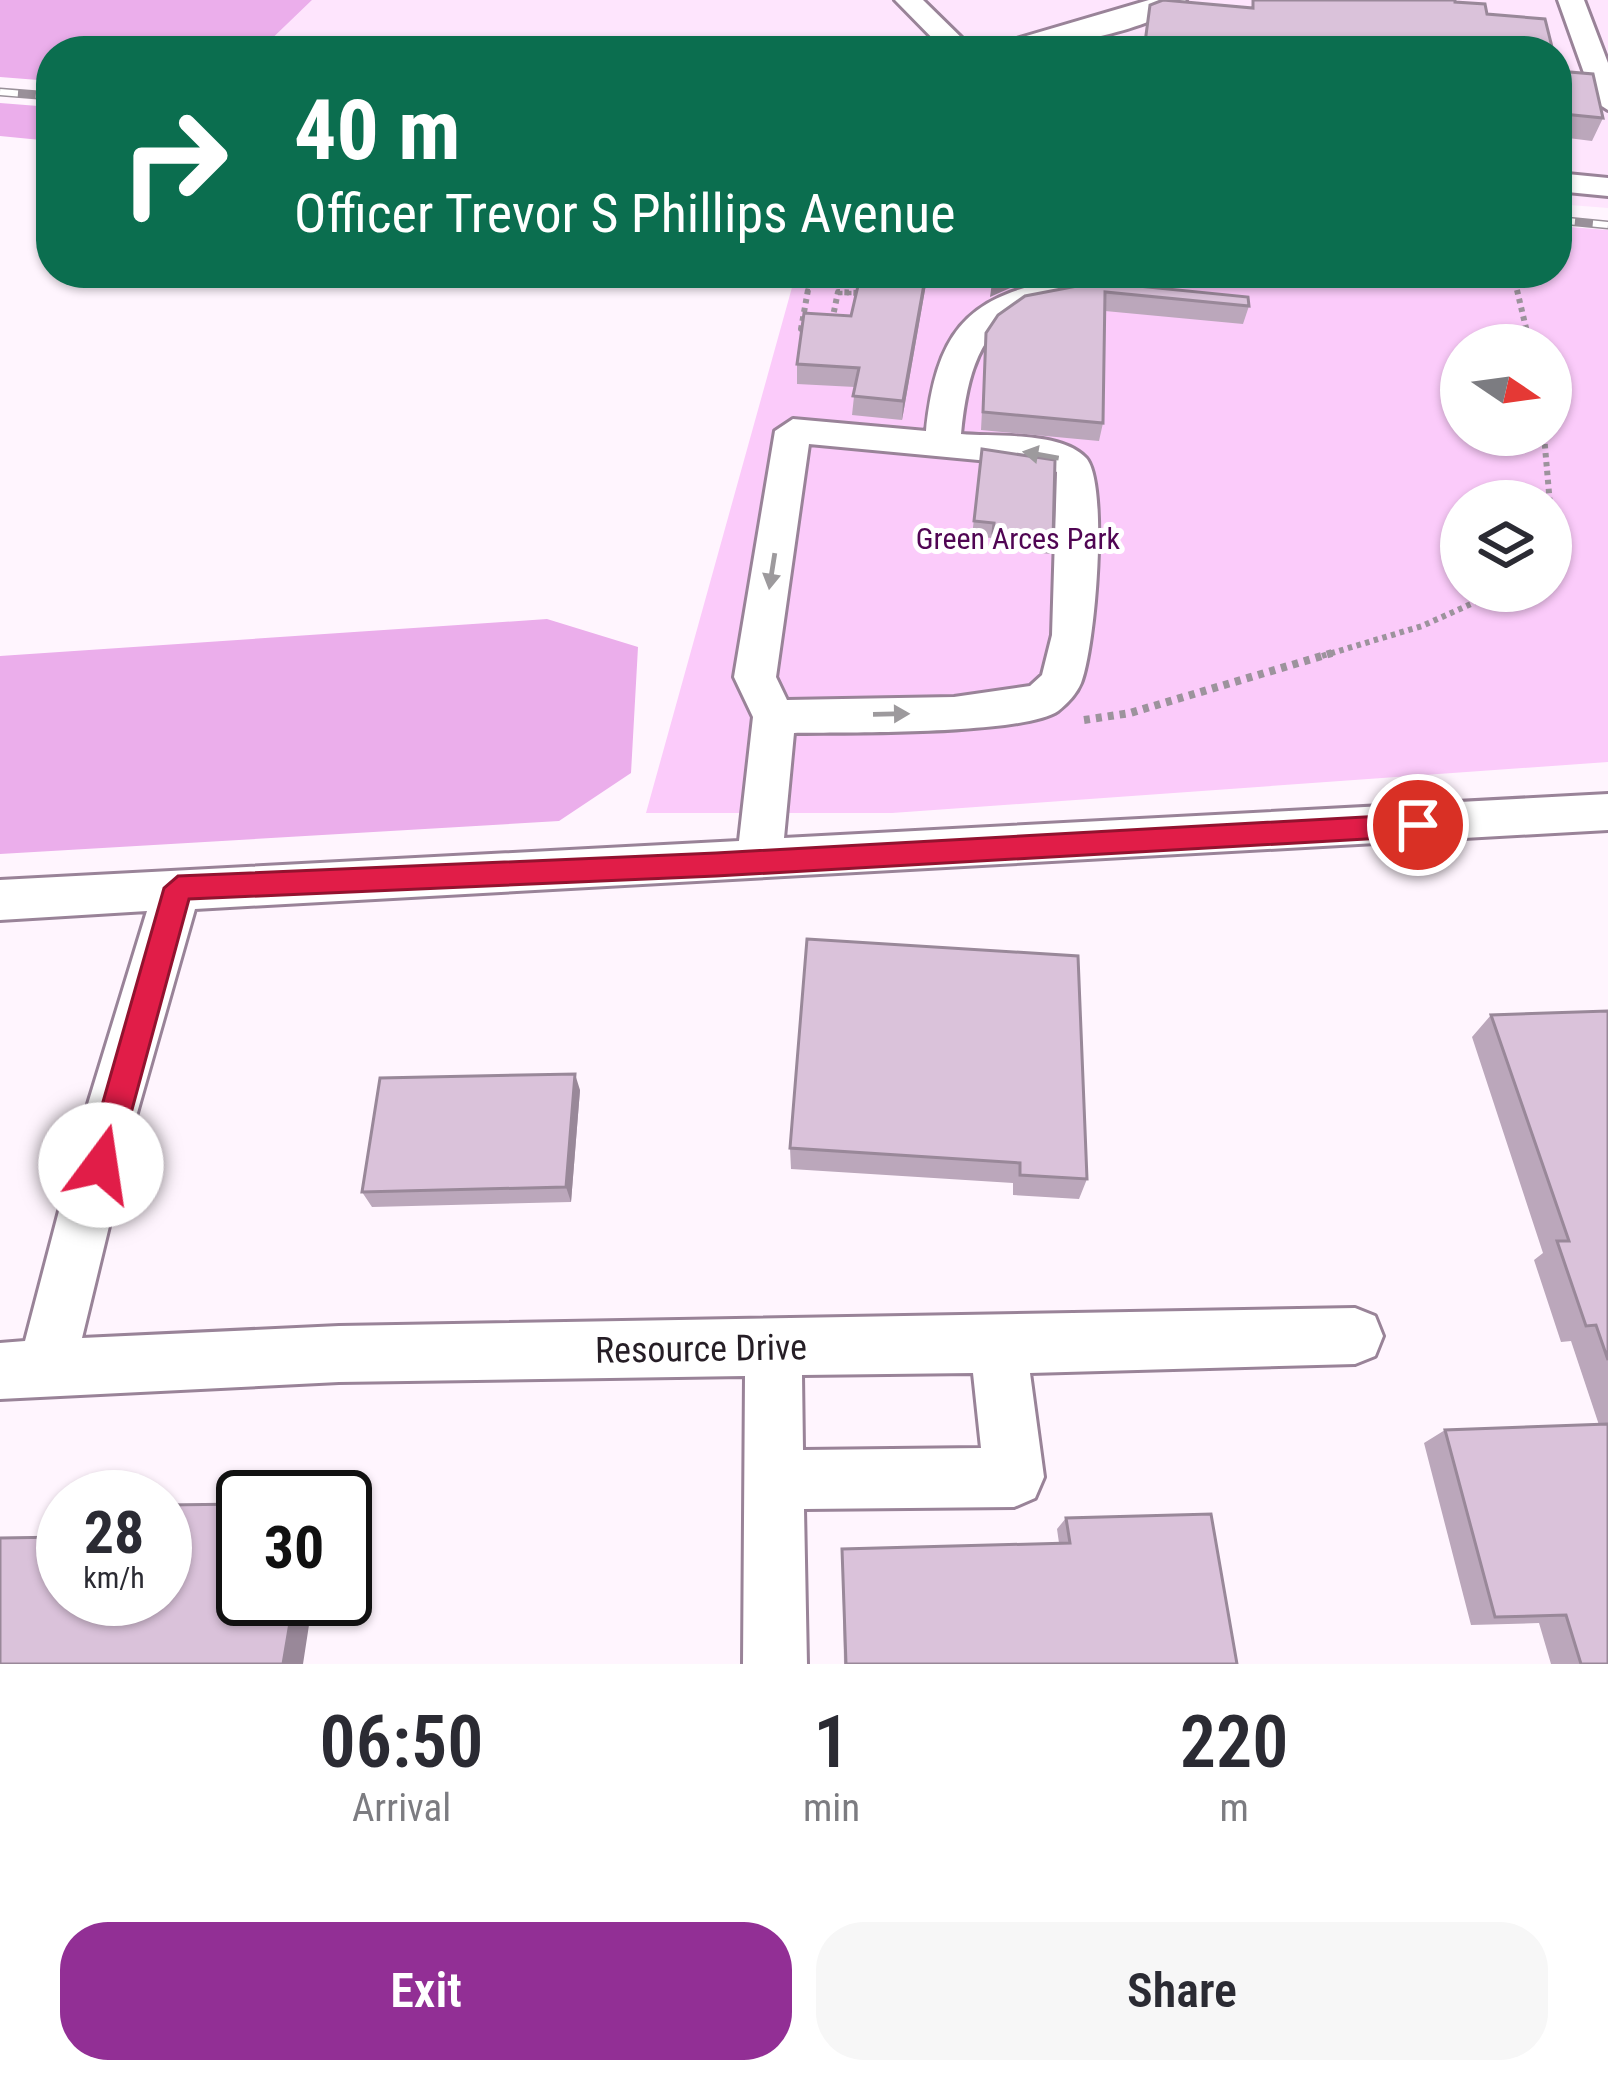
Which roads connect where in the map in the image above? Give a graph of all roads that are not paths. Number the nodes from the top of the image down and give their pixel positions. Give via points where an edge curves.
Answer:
1 (908, 0) edge
2 (1173, 0) edge
3 (1571, 0) edge
4 (945, 36) edge
5 (1064, 36) edge
6 (1608, 100) edge
7 (1572, 183) edge
8 (1608, 187) edge
9 (1068, 288) edge
10 (1088, 288) edge
11 (1164, 293) edge
12 (942, 445) junction
13 (774, 717) junction
14 (1608, 812) edge
15 (759, 862) junction
16 (178, 888) junction
17 (0, 900) edge
18 (1355, 1336) dead end
19 (773, 1347) junction
20 (998, 1347) junction
21 (24, 1369) edge
22 (774, 1480) junction
23 (776, 1664) edge

1 - 4 street
2 - 5 street
3 - 6 street
7 - 8 street
9 - 12 street via 989,312 955,357
10 - 11 street
12 -> 13 street via 793,431 755,676
13 -> 12 street via 953,713 1042,700 1061,682 1072,634 1079,479 1072,464 1050,454
13 - 15 street
14 - 15 street
15 - 16 street
16 - 17 street
16 - 21 street, Resource Drive via 93,1194
18 - 20 street, Resource Drive
19 - 20 street, Resource Drive
19 - 21 street, Resource Drive
19 - 22 street
20 - 22 street via 1014,1478
22 - 23 street

